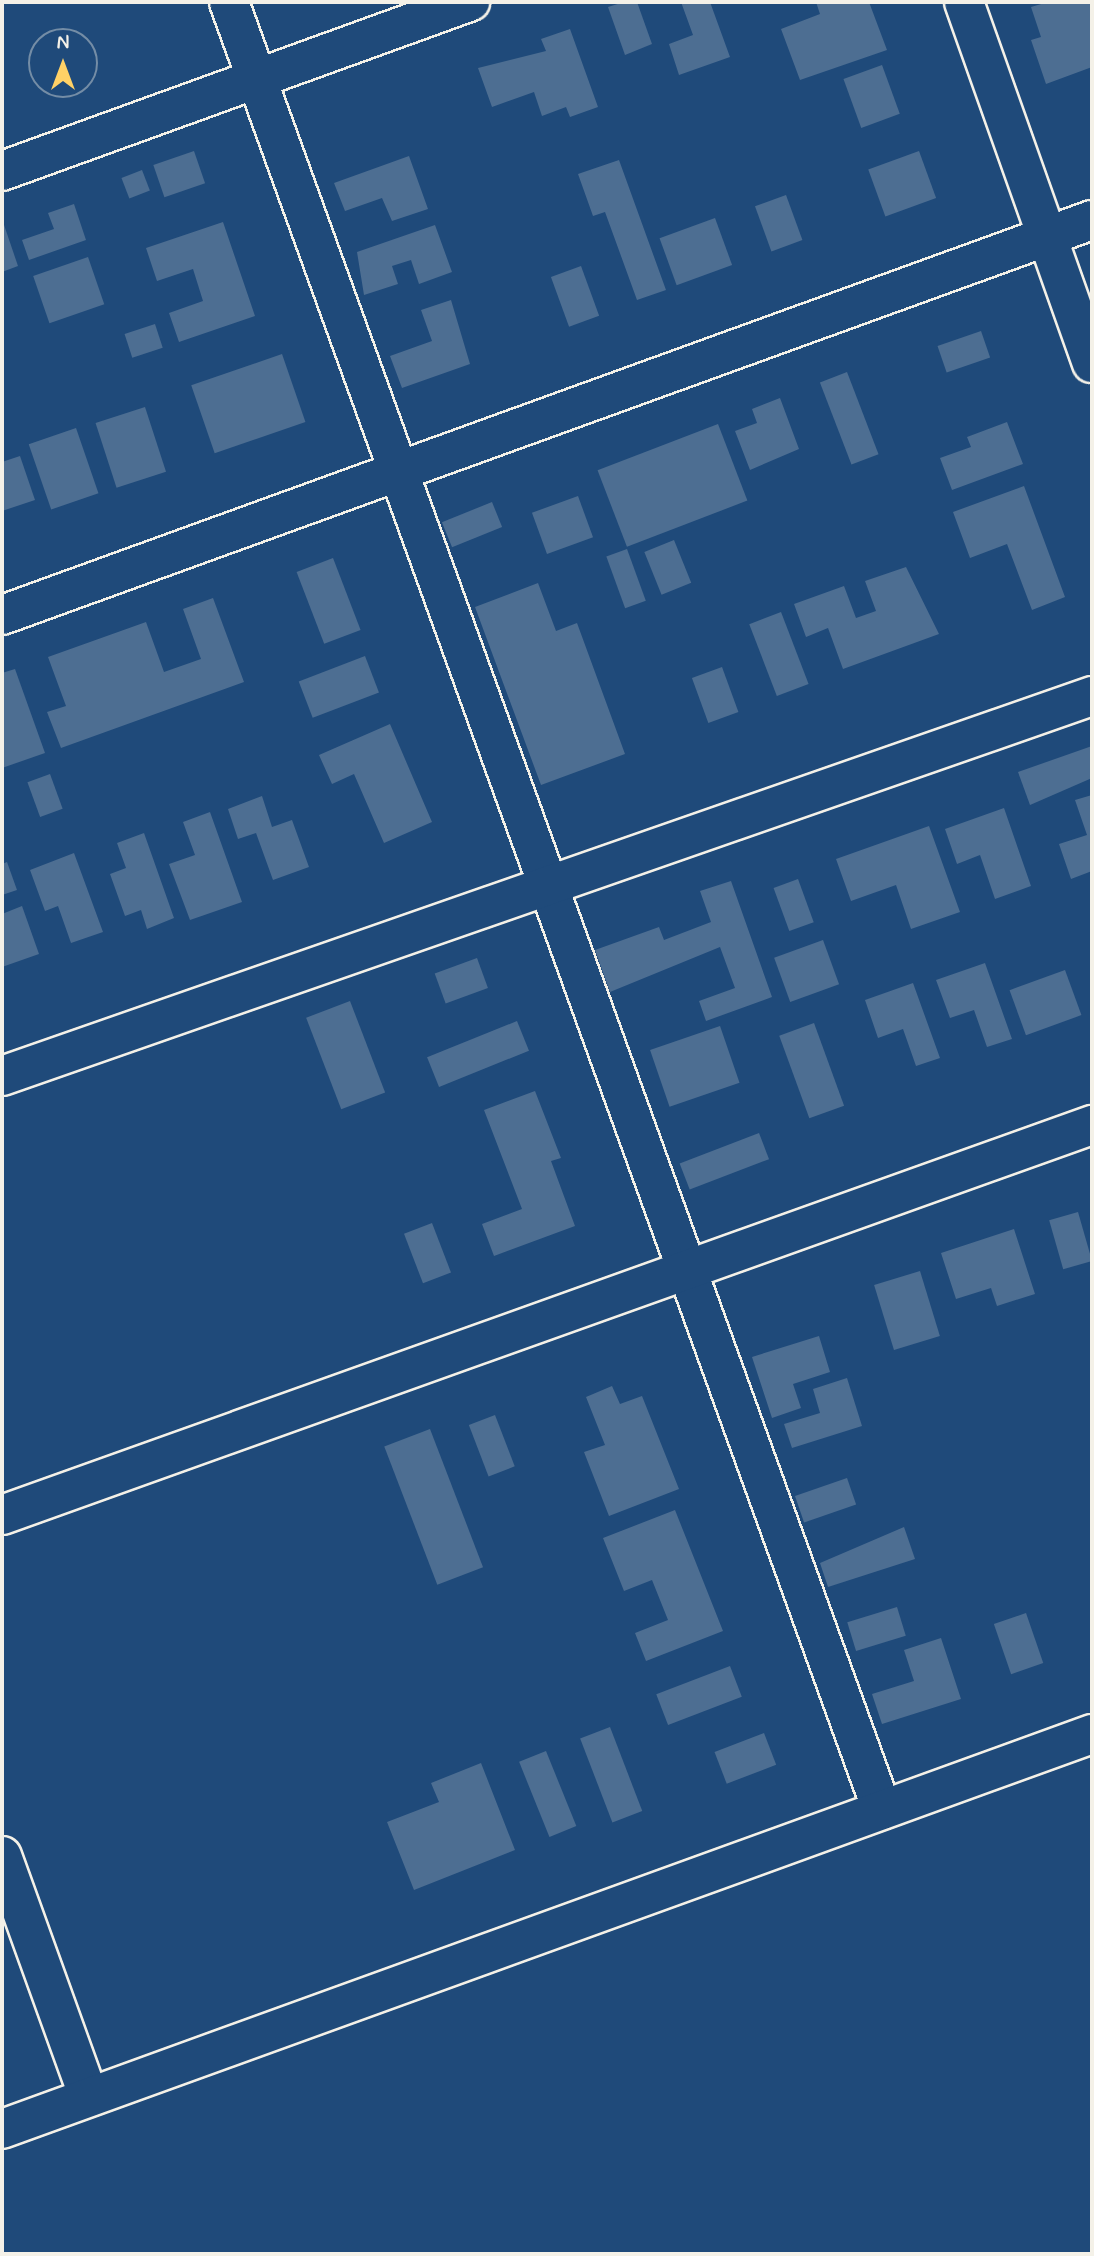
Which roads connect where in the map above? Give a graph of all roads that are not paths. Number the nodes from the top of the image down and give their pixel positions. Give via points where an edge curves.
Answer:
1 (229, 2) edge
2 (470, 2) edge
3 (964, 2) edge
4 (257, 79) junction
5 (2, 171) edge
6 (1092, 220) edge
7 (1047, 236) junction
8 (1092, 363) edge
9 (399, 471) junction
10 (2, 615) edge
11 (1092, 696) edge
12 (548, 886) junction
13 (2, 1076) edge
14 (1092, 1125) edge
15 (687, 1270) junction
16 (2, 1515) edge
17 (1092, 1734) edge
18 (882, 1810) junction
19 (2, 1856) edge
20 (89, 2097) junction
21 (2, 2129) edge

1 - 4 street
2 - 4 street
3 - 7 street
4 - 5 street
4 - 9 street
6 - 7 street
7 - 8 street
7 - 9 street
9 - 10 street
9 - 12 street
11 - 12 street
12 - 13 street
12 - 15 street
14 - 15 street
15 - 16 street
15 - 18 street
17 - 18 street
18 - 20 street
19 - 20 street
20 - 21 street

